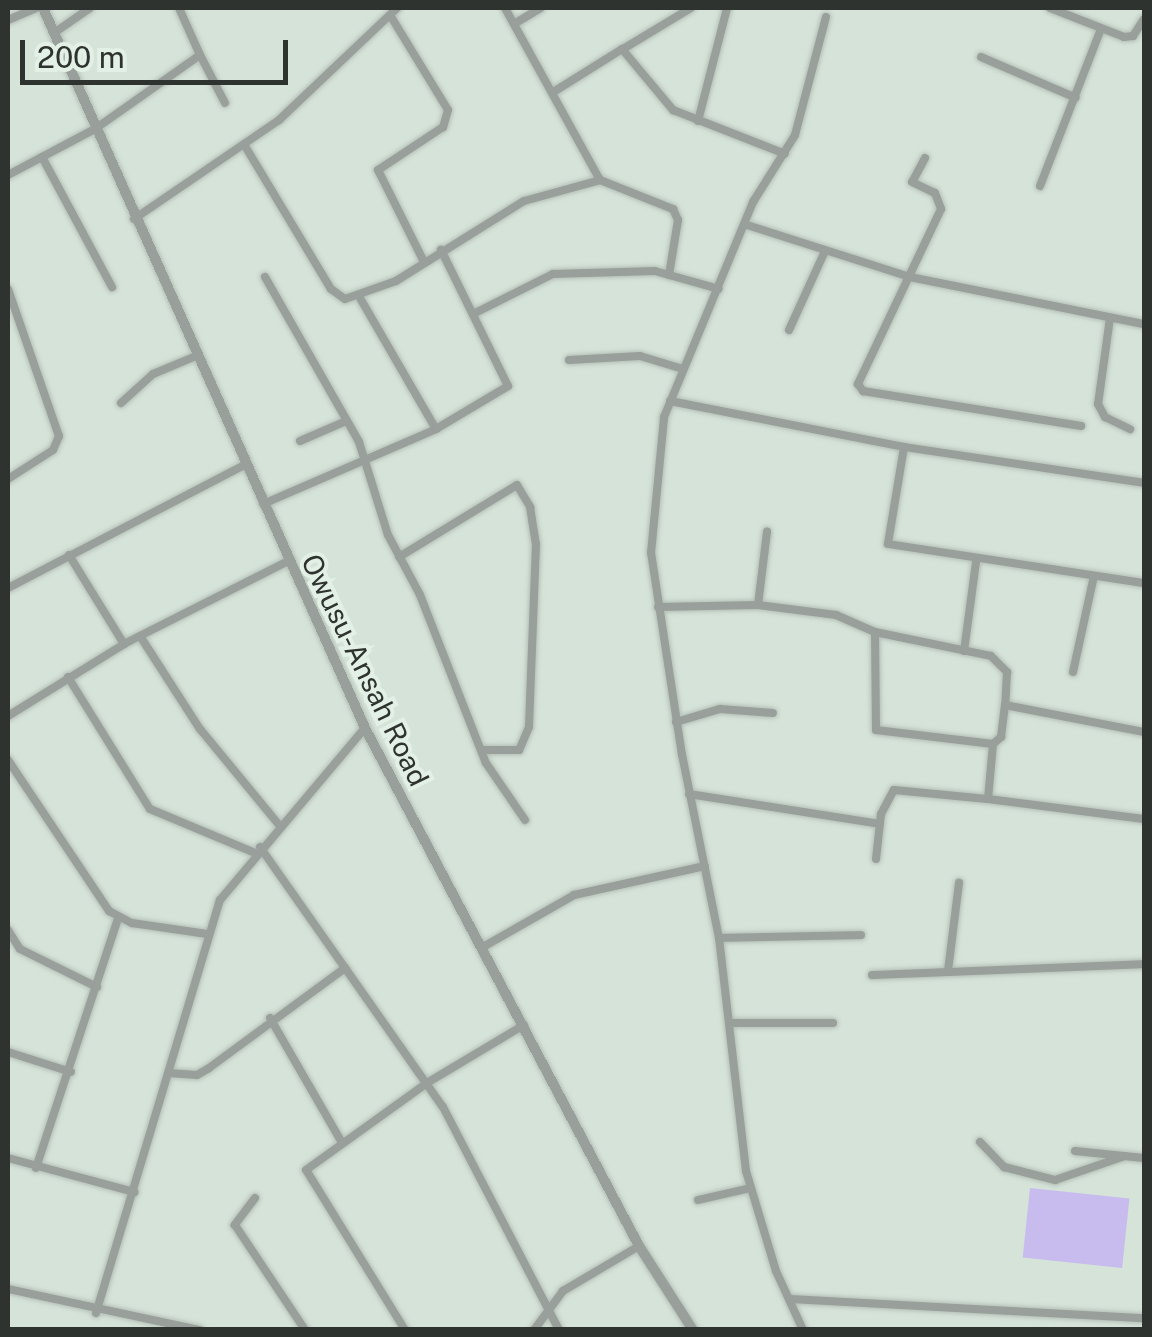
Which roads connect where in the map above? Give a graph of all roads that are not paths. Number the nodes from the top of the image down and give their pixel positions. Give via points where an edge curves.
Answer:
1 (40, 8) edge
2 (90, 8) edge
3 (179, 8) edge
4 (505, 8) edge
5 (541, 8) edge
6 (692, 8) edge
7 (712, 8) edge
8 (1050, 8) edge
9 (726, 10) edge
10 (394, 11) edge
11 (826, 16) dead end
12 (1144, 19) edge
13 (8, 20) edge
14 (514, 24) junction
15 (1101, 29) junction
16 (54, 33) junction
17 (622, 49) junction
18 (200, 55) junction
19 (980, 57) dead end
20 (555, 91) junction
21 (1076, 98) junction
22 (225, 102) dead end
23 (698, 121) junction
24 (95, 130) junction
25 (245, 146) junction
26 (785, 154) junction
27 (42, 157) junction
28 (925, 158) dead end
29 (8, 175) edge
30 (600, 180) junction
31 (1040, 186) dead end
32 (134, 219) junction
33 (747, 225) junction
34 (441, 250) junction
35 (826, 251) junction
36 (424, 262) junction
37 (669, 275) junction
38 (265, 277) dead end
39 (910, 277) junction
40 (112, 288) dead end
41 (720, 288) junction
42 (8, 289) edge
43 (360, 298) junction
44 (475, 312) junction
45 (1110, 318) junction
46 (1144, 324) edge
47 (788, 330) dead end
48 (196, 356) junction
49 (569, 360) dead end
50 (683, 369) junction
51 (670, 401) junction
52 (121, 404) dead end
53 (346, 421) junction
54 (1081, 426) dead end
55 (436, 429) junction
56 (1130, 429) dead end
57 (300, 441) dead end
58 (904, 447) junction
59 (364, 459) junction
60 (244, 465) junction
61 (8, 479) edge
62 (1144, 483) edge
63 (261, 505) junction
64 (767, 532) dead end
65 (70, 555) junction
66 (398, 557) junction
67 (286, 562) junction
68 (976, 562) junction
69 (1094, 576) junction
70 (1144, 583) edge
71 (8, 588) edge
72 (758, 604) junction
73 (658, 607) junction
74 (875, 632) junction
75 (140, 636) junction
76 (124, 644) junction
77 (964, 651) junction
78 (1074, 672) dead end
79 (68, 676) junction
80 (1005, 705) junction
81 (772, 713) dead end
82 (8, 716) edge
83 (676, 722) junction
84 (365, 728) junction
85 (1144, 732) edge
86 (993, 744) junction
87 (484, 750) junction
88 (8, 761) edge
89 (689, 794) junction
90 (988, 799) junction
91 (525, 820) dead end
92 (1144, 820) edge
93 (880, 824) junction
94 (280, 826) junction
95 (258, 850) junction
96 (876, 858) dead end
97 (705, 866) junction
98 (959, 883) dead end
99 (118, 918) junction
100 (8, 930) edge
101 (207, 934) junction
102 (861, 935) dead end
103 (719, 938) junction
104 (483, 948) junction
105 (1144, 964) edge
106 (344, 968) junction
107 (948, 970) junction
108 (872, 975) dead end
109 (97, 987) junction
110 (270, 1018) junction
111 (730, 1023) junction
112 (833, 1023) dead end
113 (524, 1025) junction
114 (8, 1052) edge
115 (71, 1072) junction
116 (169, 1073) junction
117 (427, 1083) junction
118 (341, 1142) junction
119 (980, 1142) dead end
120 (1075, 1150) dead end
121 (1125, 1156) junction
122 (8, 1158) edge
123 (1144, 1158) edge
124 (36, 1168) junction
125 (751, 1188) junction
126 (134, 1192) junction
127 (255, 1198) dead end
128 (698, 1200) dead end
129 (639, 1246) junction
130 (8, 1289) edge
131 (790, 1299) junction
132 (548, 1309) junction
133 (96, 1312) junction
134 (1144, 1318) edge
135 (200, 1330) edge
136 (305, 1330) edge
137 (405, 1330) edge
138 (534, 1330) edge
139 (559, 1330) edge
140 (693, 1330) edge
141 (803, 1330) edge

1 - 13 street
1 - 16 street, Owusu-Ansah Road
2 - 16 street
3 - 18 street
4 - 14 street
5 - 14 street
6 - 17 street
7 - 9 street
8 - 15 street
9 - 23 street
10 - 25 street via 316,90
10 - 36 street via 448,110 443,127 378,170
11 - 26 street
12 - 15 street via 1133,36
14 - 20 street
15 - 21 street
16 - 24 street, Owusu-Ansah Road
17 - 20 street
17 - 23 street via 673,110
18 - 22 street
18 - 24 street
19 - 21 street
20 - 30 street
21 - 31 street
23 - 26 street
24 - 27 street
24 - 32 street, Owusu-Ansah Road
25 - 32 street
25 - 43 street via 331,289 344,299
26 - 33 street via 753,202
27 - 29 street
27 - 40 street
28 - 39 street via 912,182 935,193 941,209
30 - 34 street via 524,201
30 - 37 street via 666,200 673,209 678,220
32 - 48 street, Owusu-Ansah Road
33 - 35 street
33 - 41 street
34 - 36 street
34 - 44 street
35 - 39 street
35 - 47 street
36 - 43 street
37 - 41 street
37 - 44 street via 614,268 553,274
38 - 53 street
39 - 45 street
39 - 54 street via 858,384 863,391
41 - 50 street
42 - 61 street via 59,436 53,450
43 - 55 street
44 - 55 street via 508,386
45 - 46 street
45 - 56 street via 1098,404 1105,416
48 - 52 street via 154,374
48 - 60 street, Owusu-Ansah Road
49 - 50 street via 640,356
50 - 51 street
51 - 58 street
51 - 73 street via 654,493
53 - 57 street
53 - 59 street
55 - 59 street
58 - 62 street
58 - 68 street via 888,544
59 - 63 street
59 - 66 street
60 - 63 street, Owusu-Ansah Road
60 - 65 street
63 - 67 street, Owusu-Ansah Road
64 - 72 street
65 - 71 street
65 - 76 street
66 - 87 street
66 - 87 street via 517,486 530,507 536,544 529,728 519,750
67 - 75 street
67 - 84 street, Owusu-Ansah Road
68 - 69 street
68 - 77 street
69 - 70 street
69 - 78 street
72 - 73 street
72 - 74 street via 824,613
73 - 83 street
74 - 77 street
74 - 86 street via 876,730
75 - 76 street
75 - 94 street via 200,729
76 - 79 street
77 - 80 street via 1003,664
79 - 82 street
79 - 95 street via 150,810
80 - 85 street
80 - 86 street via 1001,737
81 - 83 street via 720,709
83 - 89 street
84 - 94 street
84 - 104 street, Owusu-Ansah Road
86 - 90 street
87 - 91 street
88 - 99 street
89 - 93 street
89 - 97 street
90 - 92 street
90 - 93 street via 894,790
93 - 96 street
94 - 95 street
95 - 101 street via 229,883
95 - 106 street
97 - 103 street
97 - 104 street via 574,895
98 - 107 street
99 - 101 street
99 - 109 street
100 - 109 street via 20,949
101 - 116 street
102 - 103 street
103 - 111 street
104 - 113 street, Owusu-Ansah Road
105 - 107 street
106 - 110 street
106 - 117 street
107 - 108 street
109 - 115 street
110 - 116 street via 197,1075
110 - 118 street
111 - 112 street
111 - 125 street via 736,1117
113 - 117 street
113 - 129 street, Owusu-Ansah Road
114 - 115 street
115 - 124 street
116 - 126 street
117 - 118 street
117 - 132 street
118 - 137 street via 308,1167 306,1178
119 - 121 street via 1004,1167 1055,1180
120 - 121 street
121 - 123 street
122 - 124 street
124 - 126 street
125 - 128 street
125 - 131 street
126 - 133 street
127 - 136 street via 234,1225
129 - 132 street via 578,1280
129 - 140 street, Owusu-Ansah Road
130 - 133 street
131 - 134 street
131 - 141 street
132 - 138 street
132 - 139 street
133 - 135 street

